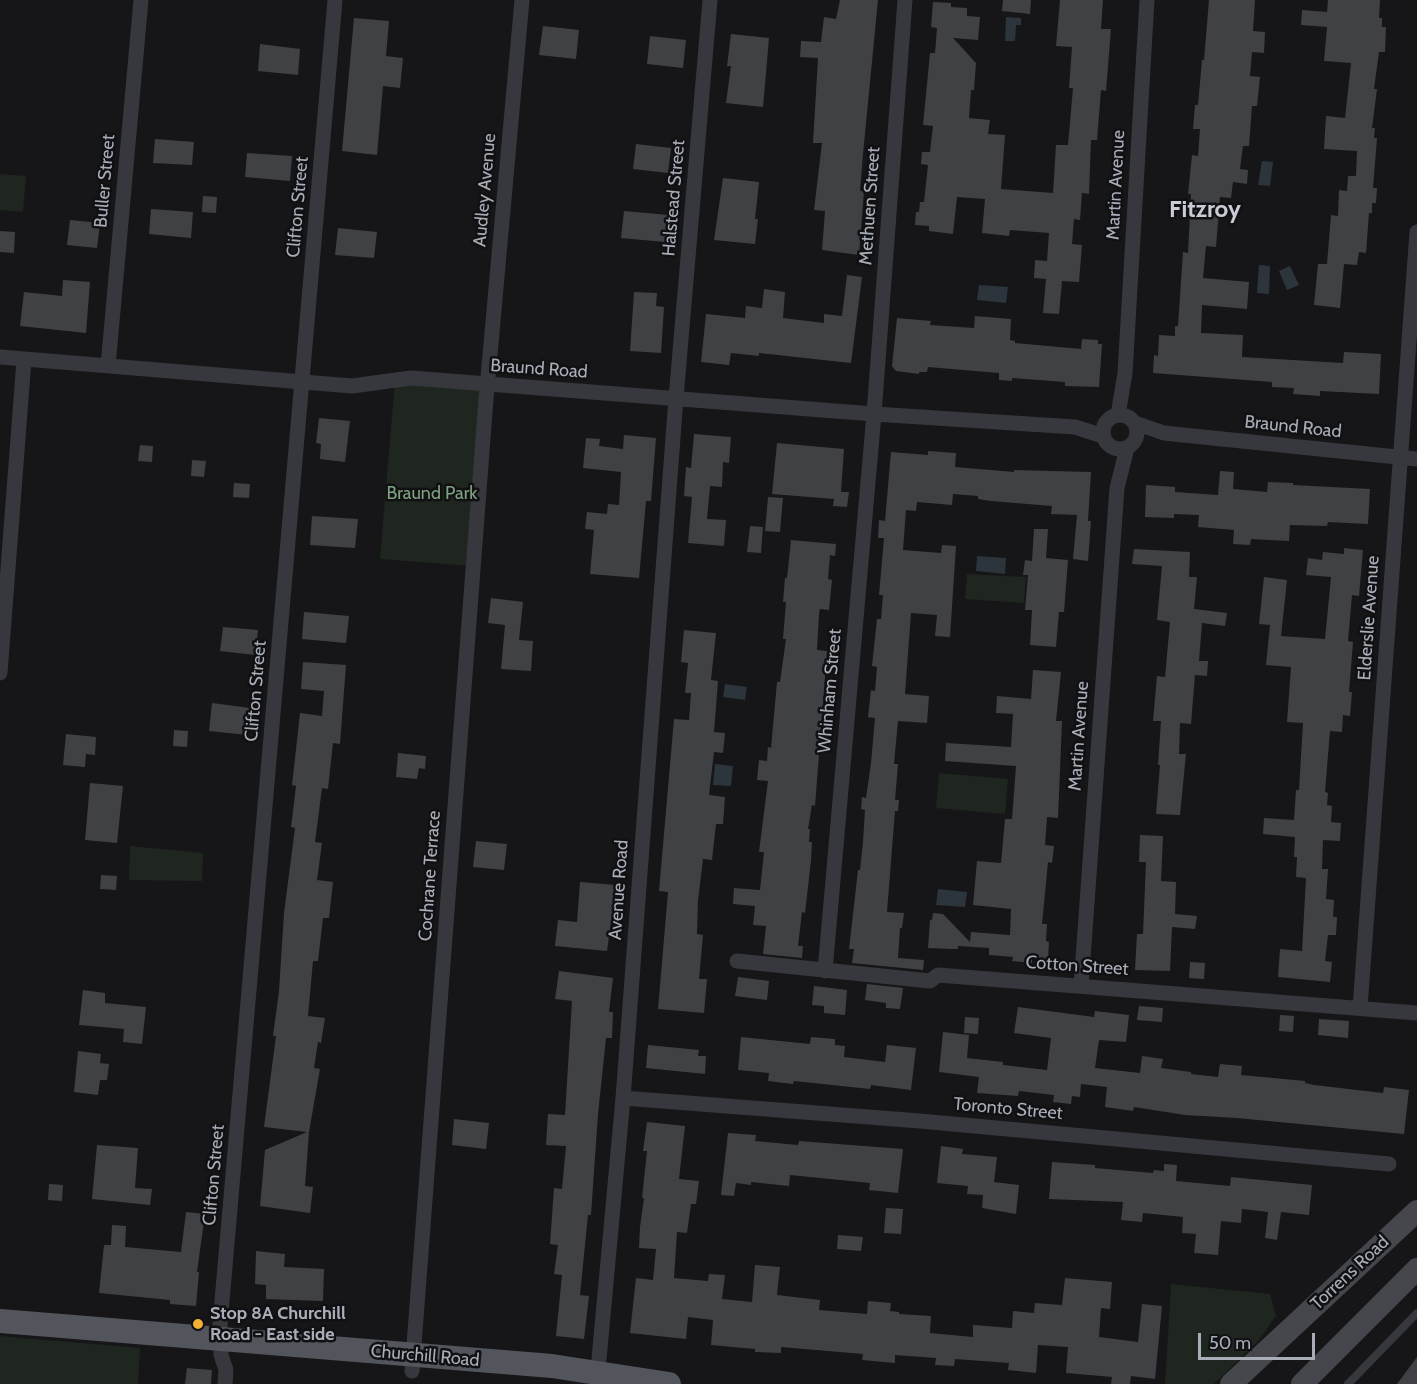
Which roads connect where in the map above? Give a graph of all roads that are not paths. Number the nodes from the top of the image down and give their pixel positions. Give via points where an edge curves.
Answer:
1 (141, 0) edge
2 (336, 0) edge
3 (522, 0) edge
4 (710, 0) edge
5 (905, 0) edge
6 (1147, 0) edge
7 (1417, 231) edge
8 (0, 357) edge
9 (24, 360) junction
10 (108, 366) junction
11 (303, 382) junction
12 (487, 384) junction
13 (676, 398) junction
14 (874, 414) junction
15 (1122, 419) junction
16 (1075, 427) junction
17 (1164, 433) junction
18 (1107, 441) junction
19 (1130, 445) junction
20 (1401, 458) junction
21 (1417, 459) edge
22 (1117, 488) junction
23 (0, 673) edge
24 (737, 961) dead end
25 (825, 971) junction
26 (1081, 986) junction
27 (1360, 1008) junction
28 (1417, 1013) edge
29 (623, 1098) junction
30 (1389, 1164) dead end
31 (1417, 1211) edge
32 (1417, 1269) edge
33 (1417, 1313) edge
34 (0, 1321) edge
35 (0, 1336) edge
36 (220, 1347) junction
37 (413, 1363) junction
38 (597, 1379) edge
39 (225, 1384) edge
40 (564, 1384) edge
41 (669, 1384) edge
42 (1231, 1384) edge
43 (1302, 1384) edge
44 (1348, 1384) edge

1 - 10 street, Buller Street
2 - 11 street, Clifton Street
3 - 12 street, Audley Avenue
4 - 13 street, Halstead Street
5 - 14 street, Methuen Street
6 - 15 street, Martin Avenue
7 - 20 street, Elderslie Avenue
8 - 9 street, Braund Road
9 - 10 street, Braund Road
9 - 23 street
10 - 11 street, Braund Road
11 - 12 street, Braund Road via 351,386 411,378
11 - 36 street, Clifton Street
12 - 13 street, Braund Road
12 - 37 street, Cochrane Terrace
13 - 14 street, Braund Road
13 - 29 street, Avenue Road
14 - 16 street, Braund Road
14 - 25 street, Whinham Street
15 - 16 street, Braund Road
15 - 17 street, Braund Road
15 - 18 street via 1102,430
15 - 19 street via 1137,432
16 - 18 street, Braund Road
17 - 19 street, Braund Road
17 - 20 street, Braund Road
18 - 19 street via 1115,449
18 - 22 street, Martin Avenue
19 - 22 street, Martin Avenue
20 - 21 street, Braund Road
20 - 27 street, Elderslie Avenue
22 - 26 street, Martin Avenue
24 - 25 street, Cotton Street
25 - 26 street, Cotton Street via 930,981 938,975
26 - 27 street, Cotton Street
27 - 28 street, Cotton Street
29 - 30 street, Toronto Street
29 - 38 street, Avenue Road
31 - 42 main road, Torrens Road
32 - 43 main road
33 - 44 lane
34 - 36 main road, Churchill Road
35 - 36 main road, Churchill Road
36 - 37 main road, Churchill Road
36 - 39 street, Clifton Street
37 - 38 main road, Churchill Road via 552,1366
37 - 40 main road, Churchill Road
38 - 41 main road, Churchill Road

